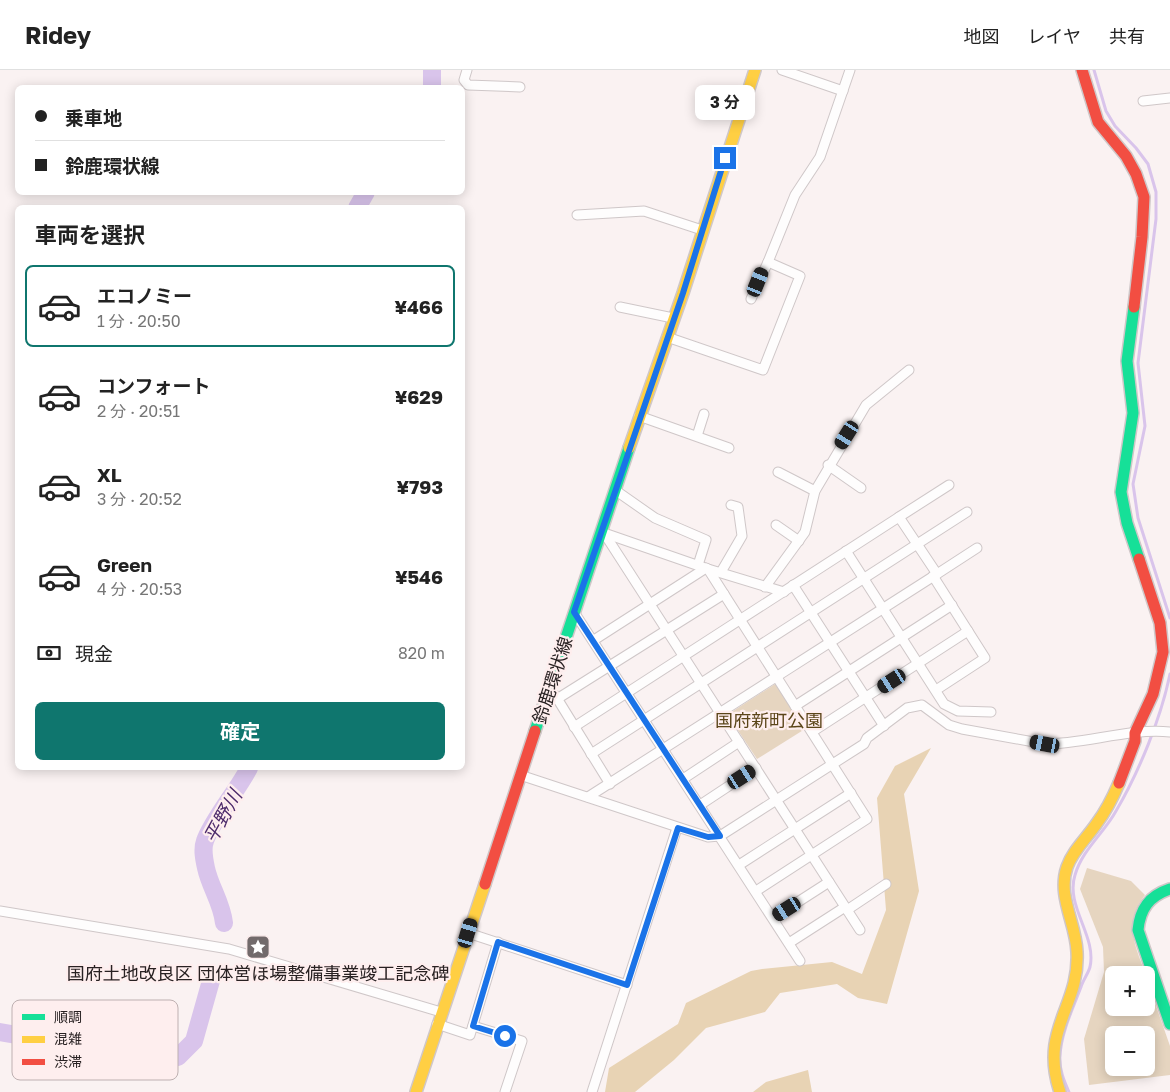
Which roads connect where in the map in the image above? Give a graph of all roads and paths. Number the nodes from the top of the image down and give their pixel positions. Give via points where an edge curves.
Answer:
1 (467, 70) edge
2 (754, 70) edge
3 (782, 70) edge
4 (850, 70) edge
5 (1082, 70) edge
6 (520, 87) dead end
7 (843, 91) junction
8 (1170, 98) edge
9 (1143, 101) dead end
10 (577, 215) dead end
11 (702, 230) junction
12 (768, 262) junction
13 (751, 298) dead end
14 (620, 307) dead end
15 (673, 318) junction
16 (667, 337) junction
17 (909, 370) dead end
18 (704, 414) dead end
19 (639, 416) junction
20 (697, 436) junction
21 (729, 448) dead end
22 (828, 465) junction
23 (778, 472) dead end
24 (950, 485) dead end
25 (861, 488) dead end
26 (615, 490) junction
27 (815, 491) junction
28 (731, 505) dead end
29 (967, 512) dead end
30 (899, 517) junction
31 (776, 524) dead end
32 (603, 532) junction
33 (798, 541) junction
34 (917, 544) junction
35 (977, 548) dead end
36 (846, 551) junction
37 (704, 568) junction
38 (721, 572) junction
39 (935, 575) junction
40 (864, 578) junction
41 (793, 585) junction
42 (765, 588) junction
43 (784, 592) junction
44 (724, 594) junction
45 (650, 604) junction
46 (952, 605) junction
47 (884, 608) junction
48 (574, 612) junction
49 (810, 612) junction
50 (740, 620) junction
51 (667, 630) junction
52 (968, 632) junction
53 (902, 637) junction
54 (594, 640) junction
55 (830, 642) junction
56 (757, 646) junction
57 (684, 656) junction
58 (919, 664) junction
59 (611, 666) junction
60 (849, 672) junction
61 (777, 677) junction
62 (701, 682) junction
63 (936, 690) junction
64 (549, 691) junction
65 (627, 692) junction
66 (866, 698) junction
67 (557, 699) junction
68 (795, 706) junction
69 (990, 712) dead end
70 (721, 713) junction
71 (645, 719) junction
72 (884, 726) junction
73 (574, 727) junction
74 (812, 732) junction
75 (1166, 732) edge
76 (1139, 733) junction
77 (740, 742) junction
78 (664, 750) junction
79 (591, 754) junction
80 (832, 764) junction
81 (756, 768) junction
82 (520, 775) junction
83 (683, 779) junction
84 (610, 784) junction
85 (851, 793) junction
86 (588, 798) junction
87 (776, 800) junction
88 (700, 805) junction
89 (678, 828) junction
90 (795, 829) junction
91 (720, 836) junction
92 (812, 855) junction
93 (739, 865) junction
94 (829, 882) junction
95 (886, 884) dead end
96 (1170, 889) edge
97 (756, 892) junction
98 (846, 908) junction
99 (0, 910) edge
100 (773, 918) junction
101 (860, 930) dead end
102 (468, 933) junction
103 (498, 942) junction
104 (789, 944) junction
105 (800, 961) dead end
106 (627, 985) junction
107 (441, 1012) junction
108 (438, 1024) junction
109 (1170, 1024) edge
110 (473, 1026) junction
111 (419, 1091) edge
112 (505, 1092) edge
113 (592, 1092) edge
114 (1060, 1092) edge

1 - 6 street via 464,80 468,85
2 - 11 street, 鈴鹿環状線
3 - 7 street
4 - 7 street
5 - 76 street via 1098,122 1126,156 1144,197 1127,361 1132,426 1121,492 1127,523 1160,623 1163,652
7 - 12 street via 820,157 795,195
8 - 9 street
10 - 11 street via 644,211
11 - 15 street, 鈴鹿環状線
12 - 13 street
12 - 16 street via 800,276 762,370
14 - 15 street
15 - 16 street, 鈴鹿環状線
16 - 19 street, 鈴鹿環状線
17 - 22 street via 866,405
18 - 20 street
19 - 20 street
19 - 26 street, 鈴鹿環状線
20 - 21 street
22 - 25 street
22 - 27 street
23 - 27 street
24 - 30 street
26 - 32 street, 鈴鹿環状線
26 - 37 street via 655,518 706,540
27 - 33 street via 808,522
28 - 38 street via 738,507 742,536
29 - 34 street
30 - 34 street
30 - 36 street
31 - 33 street
32 - 37 street
32 - 45 street
32 - 48 street, 鈴鹿環状線
33 - 42 street
34 - 39 street
34 - 40 street
35 - 39 street
36 - 40 street
36 - 41 street
37 - 38 street
37 - 44 street
37 - 45 street
38 - 42 street
39 - 46 street
39 - 47 street
40 - 47 street
40 - 49 street
41 - 43 street
41 - 49 street
42 - 43 street
43 - 50 street
44 - 50 street
44 - 51 street
45 - 51 street
45 - 54 street
46 - 52 street
46 - 53 street
47 - 53 street
47 - 55 street
48 - 54 street
48 - 64 street, 鈴鹿環状線
49 - 55 street
49 - 56 street
50 - 56 street
50 - 57 street
51 - 57 street
51 - 59 street
52 - 58 street
52 - 63 street via 985,658
53 - 58 street
53 - 60 street
54 - 59 street
55 - 60 street
55 - 61 street
56 - 61 street
56 - 62 street
57 - 62 street
57 - 65 street
58 - 63 street
58 - 66 street
59 - 65 street
59 - 67 street
60 - 66 street
60 - 68 street
61 - 68 street
61 - 70 street
62 - 70 street
62 - 71 street
63 - 69 street via 951,709
64 - 67 street
64 - 82 street, 鈴鹿環状線
65 - 71 street
65 - 73 street
66 - 72 street
66 - 74 street
67 - 73 street
68 - 74 street
70 - 77 street
70 - 78 street
71 - 78 street
71 - 79 street
72 - 76 street via 907,708 922,706 949,725 1045,744
72 - 80 street via 864,744
73 - 79 street
74 - 80 street
75 - 76 street
76 - 114 street via 1118,787 1066,869 1064,894 1073,921 1077,964 1053,1041 1051,1065
77 - 81 street
77 - 83 street
78 - 83 street
78 - 84 street
79 - 84 street
80 - 85 street
80 - 87 street
81 - 87 street
81 - 88 street
82 - 86 street
82 - 102 street, 鈴鹿環状線
83 - 88 street
84 - 86 street
85 - 90 street
85 - 92 street via 867,819
86 - 89 street
87 - 90 street
87 - 91 street
88 - 91 street
89 - 91 street via 708,837
89 - 106 street
90 - 92 street
90 - 93 street
91 - 93 street
92 - 94 street
92 - 97 street
93 - 97 street
94 - 98 street
94 - 100 street
95 - 98 street
96 - 109 street via 1154,895 1148,902 1139,917 1138,930
97 - 100 street
98 - 101 street
98 - 104 street
99 - 107 street via 229,949
100 - 104 street
102 - 103 street
102 - 107 street, 鈴鹿環状線
103 - 106 street
103 - 110 street
104 - 105 street
106 - 113 street
107 - 108 street, 鈴鹿環状線
108 - 110 street via 470,1035
108 - 111 street, 鈴鹿環状線
110 - 112 street via 522,1041

